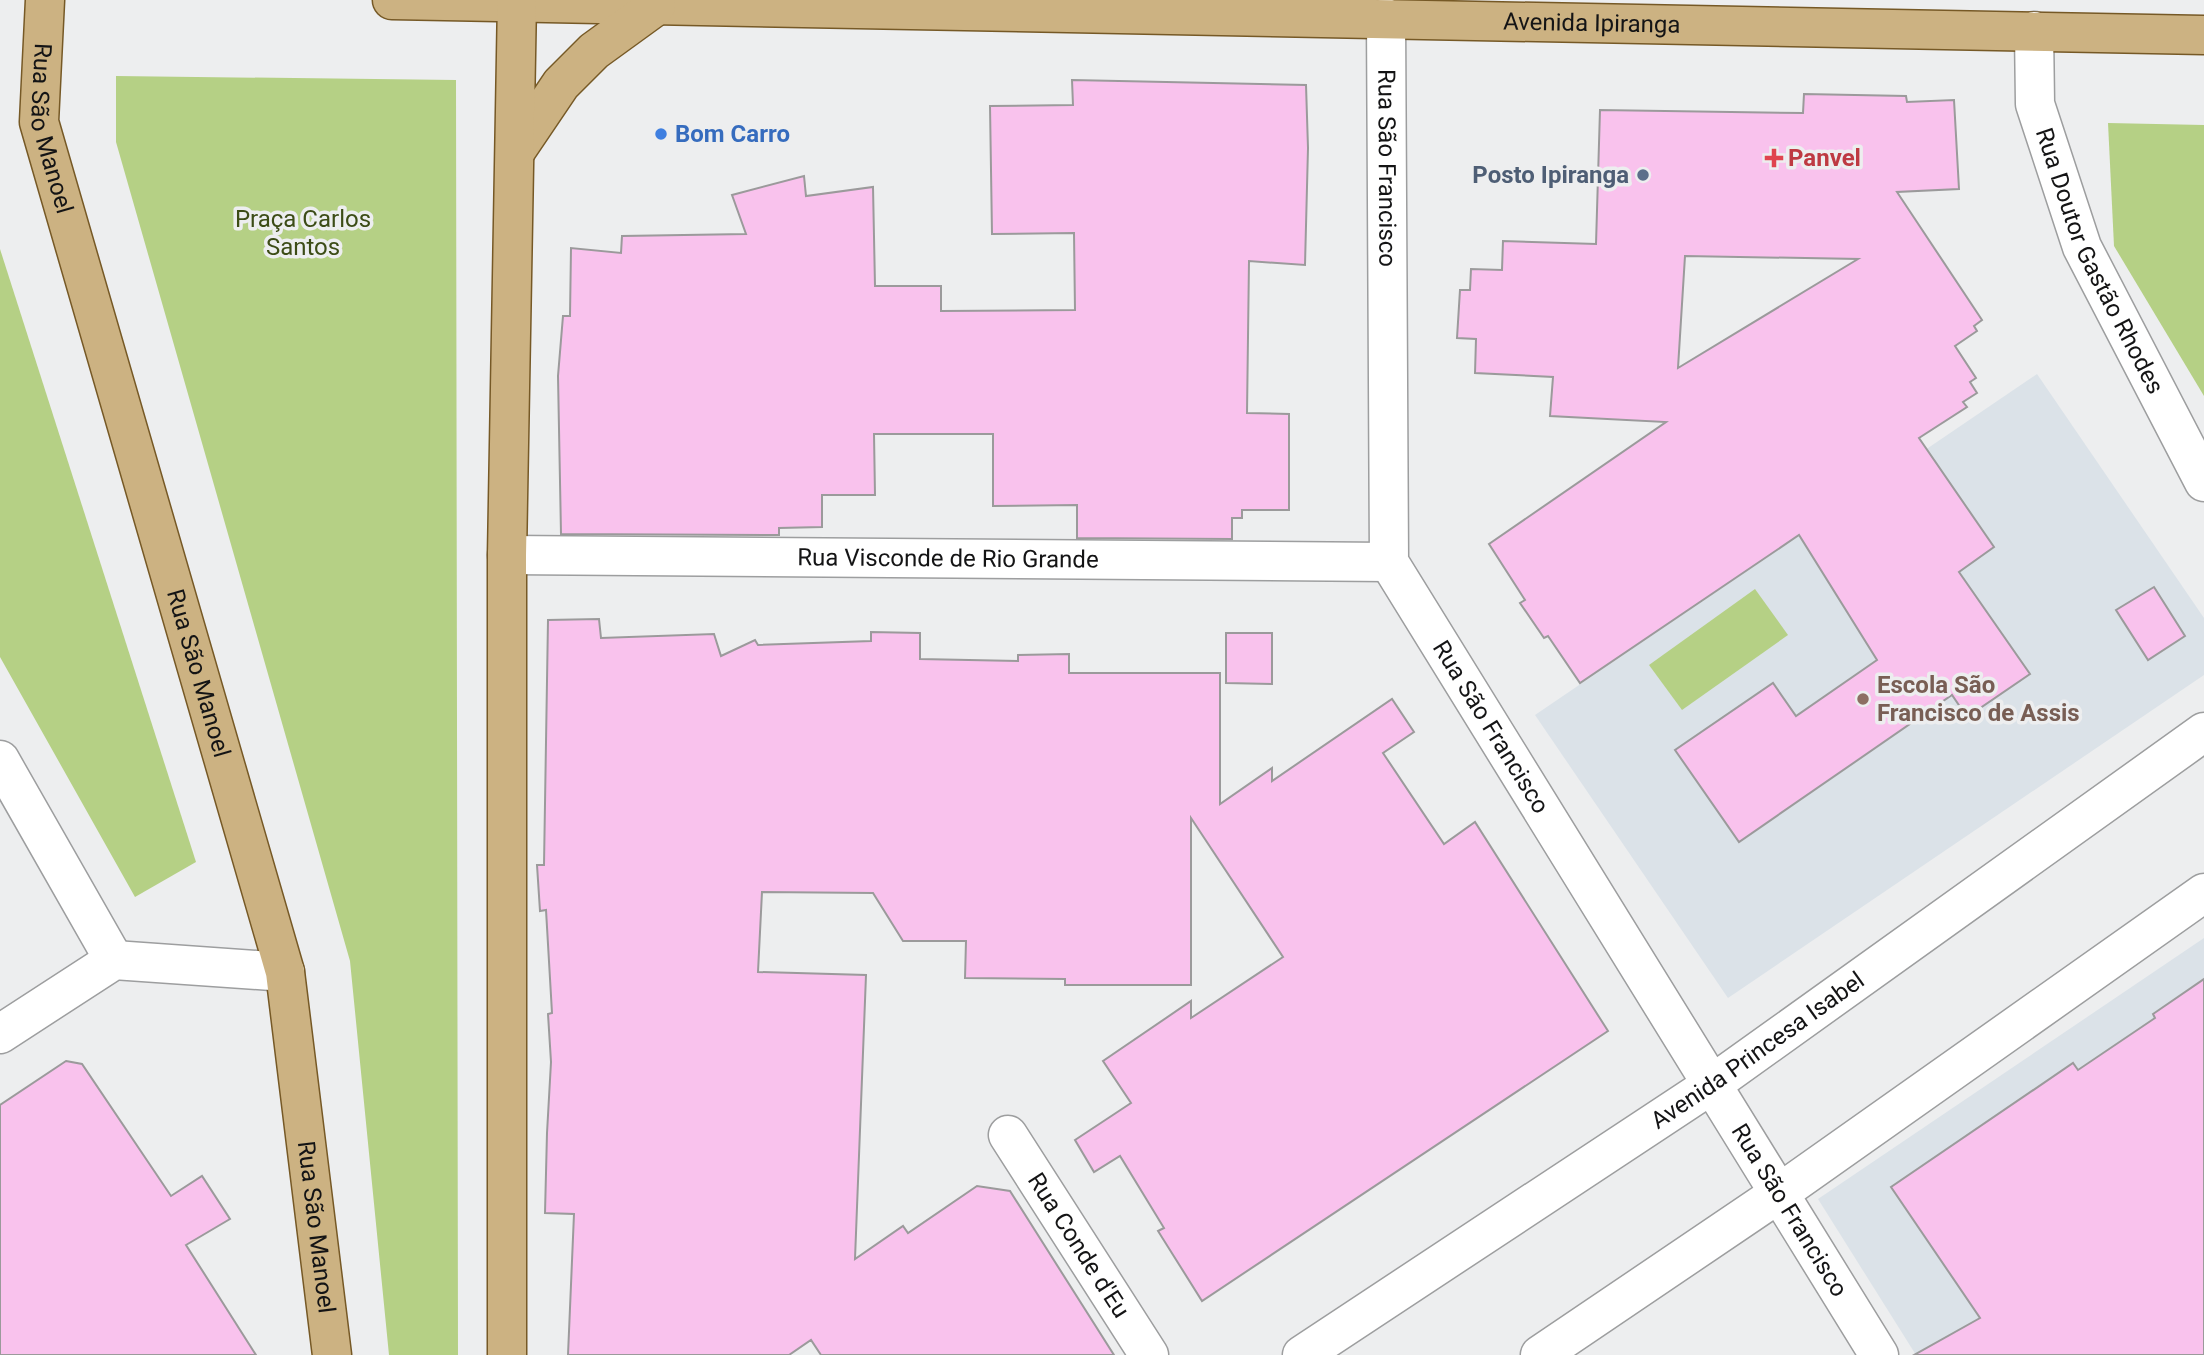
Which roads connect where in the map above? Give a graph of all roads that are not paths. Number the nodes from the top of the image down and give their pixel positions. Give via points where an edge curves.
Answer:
1 (45, 0) edge
2 (392, 0) edge
3 (517, 2) edge
4 (656, 6) junction
5 (1387, 18) junction
6 (2034, 31) junction
7 (2204, 34) edge
8 (515, 152) junction
9 (2204, 482) edge
10 (507, 555) junction
11 (1389, 562) junction
12 (2204, 732) edge
13 (0, 760) edge
14 (2204, 893) edge
15 (114, 960) junction
16 (285, 972) junction
17 (0, 1034) edge
18 (1711, 1085) junction
19 (1008, 1135) dead end
20 (1778, 1194) junction
21 (332, 1355) edge
22 (507, 1355) edge
23 (1149, 1355) edge
24 (1302, 1355) edge
25 (1540, 1355) edge
26 (1879, 1355) edge

1 - 16 main road, Rua São Manoel via 39,122
2 - 3 main road, Avenida Ipiranga
3 - 4 main road, Avenida Ipiranga
3 - 8 main road
4 - 5 main road, Avenida Ipiranga
4 - 8 main road via 594,51 561,84
5 - 6 main road, Avenida Ipiranga
5 - 11 street, Rua São Francisco
6 - 7 main road, Avenida Ipiranga
6 - 9 street, Rua Doutor Gastão Rhodes via 2035,104 2082,247
8 - 10 main road
10 - 11 street, Rua Visconde de Rio Grande
10 - 22 main road
11 - 18 street, Rua São Francisco
12 - 18 street, Avenida Princesa Isabel
13 - 15 street
14 - 20 street
15 - 16 street
15 - 17 street
16 - 21 main road, Rua São Manoel
18 - 20 street, Rua São Francisco
18 - 24 street, Avenida Princesa Isabel
19 - 23 street, Rua Conde d'Eu
20 - 25 street
20 - 26 street, Rua São Francisco

